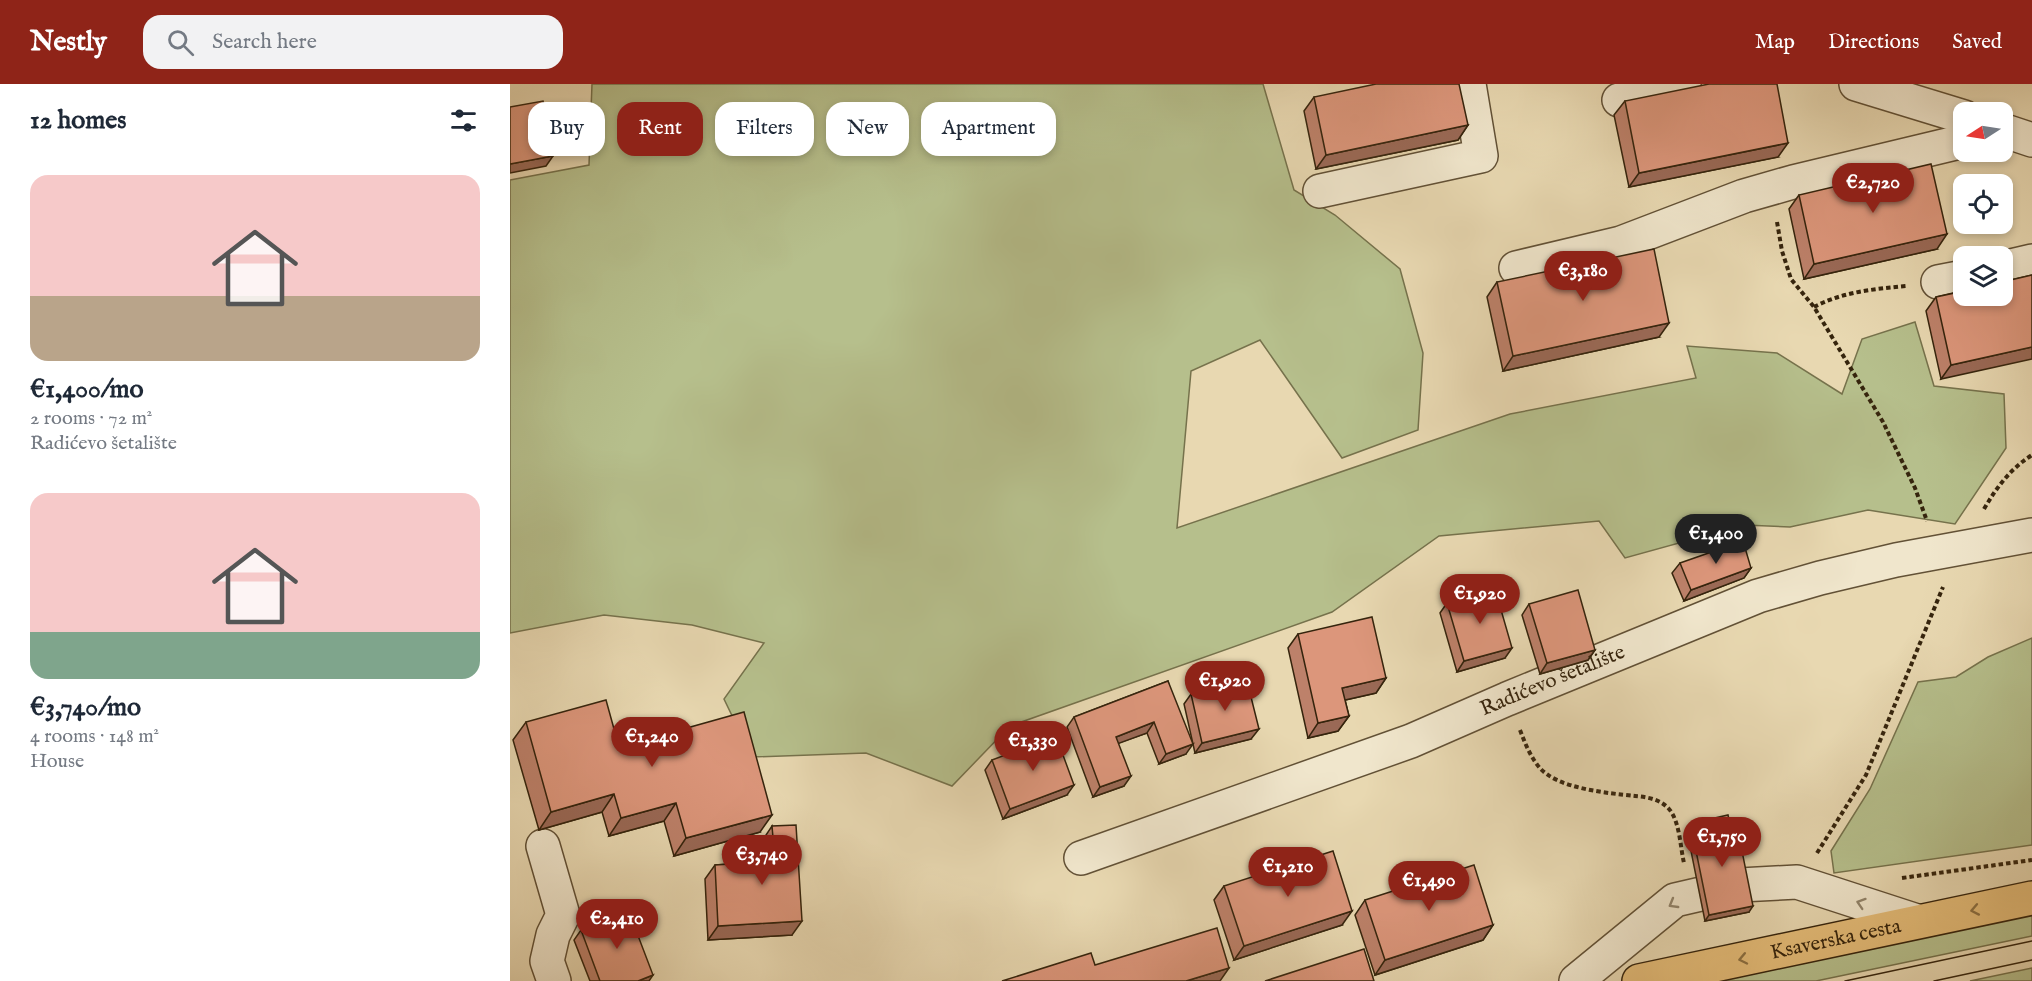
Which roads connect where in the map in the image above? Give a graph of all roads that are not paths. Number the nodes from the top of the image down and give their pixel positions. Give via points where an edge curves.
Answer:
1 (1469, 84) edge
2 (1684, 84) edge
3 (1856, 84) edge
4 (1618, 100) dead end
5 (1953, 114) edge
6 (2013, 134) edge
7 (2032, 140) edge
8 (1953, 144) edge
9 (1320, 191) dead end
10 (2032, 261) edge
11 (2013, 265) edge
12 (1516, 268) dead end
13 (2032, 535) edge
14 (543, 846) dead end
15 (1081, 858) dead end
16 (2032, 898) edge
17 (1917, 921) junction
18 (554, 981) edge
19 (1576, 981) edge
20 (1639, 981) edge

1 - 9 street via 1481,156
2 - 4 street
3 - 5 street
6 - 7 street
8 - 12 street via 1744,196 1621,243
10 - 11 street
13 - 15 street, Radićevo šetalište via 1896,560 1758,596 1411,741
14 - 18 street via 563,915 547,961
16 -> 17 main road, Ksaverska cesta
17 -> 19 street via 1797,882 1740,885 1675,900
17 -> 20 main road, Ksaverska cesta

